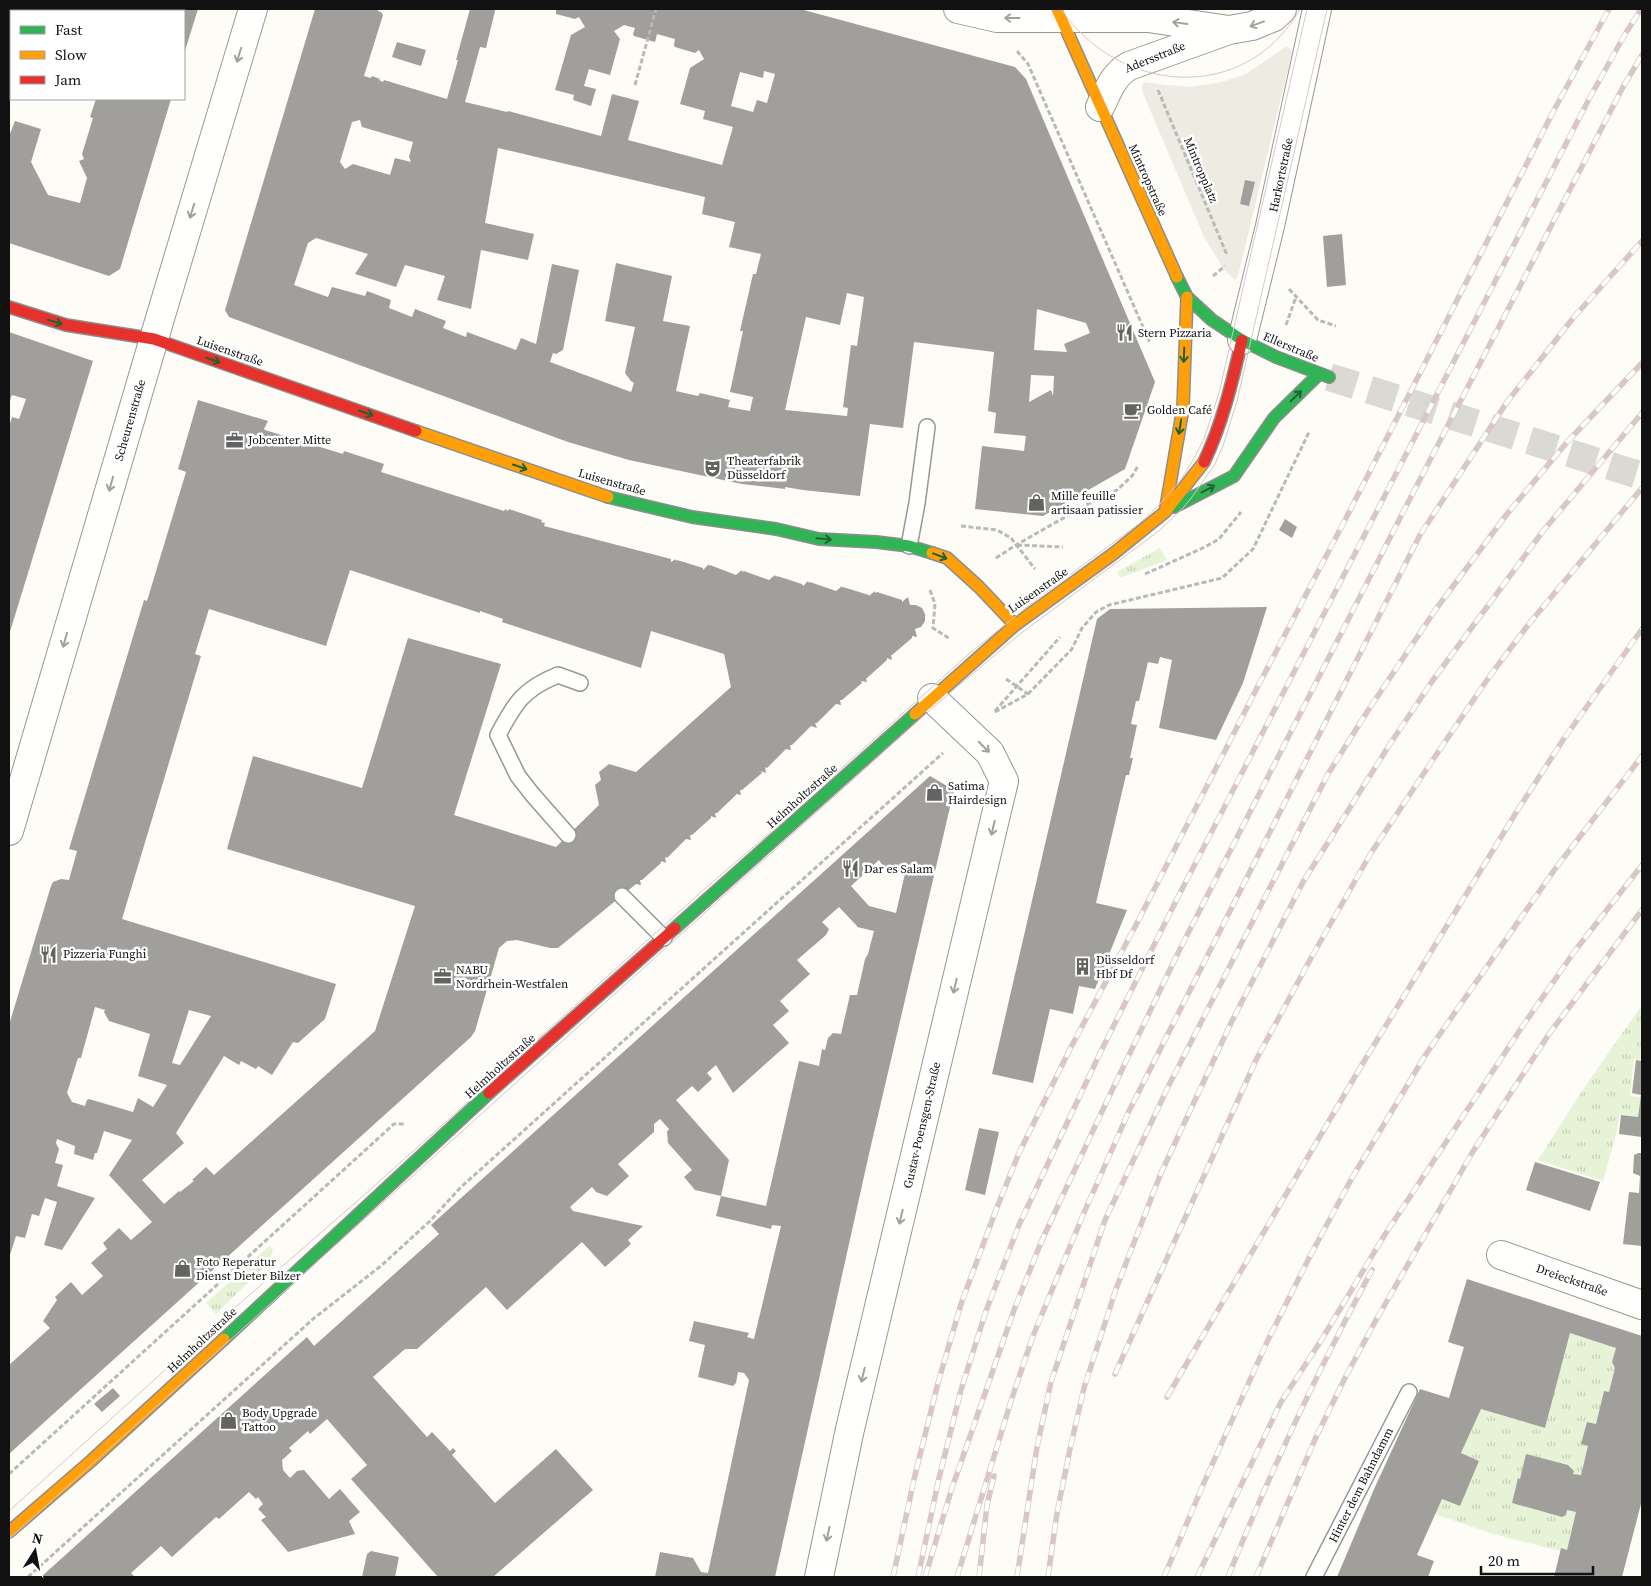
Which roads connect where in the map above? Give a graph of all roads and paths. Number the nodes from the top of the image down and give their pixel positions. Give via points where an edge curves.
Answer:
1 (253, 9) edge
2 (656, 9) edge
3 (958, 9) edge
4 (1282, 9) edge
5 (1317, 9) edge
6 (1059, 14) edge
7 (1228, 30) junction
8 (1012, 45) dead end
9 (1155, 84) dead end
10 (636, 85) dead end
11 (1100, 106) junction
12 (1230, 262) dead end
13 (1187, 297) junction
14 (9, 307) edge
15 (1291, 312) dead end
16 (1152, 326) dead end
17 (1336, 326) dead end
18 (1145, 332) junction
19 (154, 339) junction
20 (1242, 340) junction
21 (1152, 348) dead end
22 (1324, 375) joint
23 (928, 427) dead end
24 (1310, 431) dead end
25 (1140, 462) dead end
26 (1165, 512) junction
27 (1016, 545) junction
28 (909, 546) junction
29 (1052, 546) dead end
30 (1024, 556) dead end
31 (992, 560) dead end
32 (928, 584) dead end
33 (1015, 625) junction
34 (946, 637) dead end
35 (1001, 675) dead end
36 (580, 683) dead end
37 (1017, 687) junction
38 (1028, 694) junction
39 (932, 698) junction
40 (968, 730) junction
41 (9, 832) edge
42 (568, 835) dead end
43 (622, 896) dead end
44 (664, 938) junction
45 (407, 1124) dead end
46 (1501, 1256) dead end
47 (1642, 1305) edge
48 (1409, 1392) dead end
49 (9, 1474) edge
50 (9, 1532) edge
51 (28, 1577) edge
52 (819, 1577) edge
53 (1314, 1577) edge

1 -> 19 street, Scheurenstraße
2 - 10 path
6 -> 3 street, Adersstraße via 996,18
4 -> 7 street, Adersstraße via 1274,17 1252,26
5 - 20 street, Harkortstraße
7 -> 6 street, Adersstraße via 1148,18
6 - 11 street, Mintropstraße
7 - 11 street, Adersstraße via 1121,70
8 - 18 path via 1028,64
9 - 12 path, Mintropplatz
11 - 13 street, Mintropstraße
13 - 20 street, Mintropstraße via 1212,320
13 -> 26 street via 1183,408
14 -> 19 street, Luisenstraße via 66,325
15 - 17 path via 1296,297 1318,320
16 - 18 path
18 - 21 path
19 -> 28 street, Luisenstraße via 610,498 692,517 776,528 819,539
19 -> 41 street, Scheurenstraße
20 - 22 street, Ellerstraße
20 - 26 street, Luisenstraße via 1216,436 1203,463
26 -> 22 street, Luisenstraße via 1234,476 1274,418
23 - 28 lane
24 - 38 path via 1253,549 1243,559 1222,578 1109,605 1096,612 1082,628 1072,649
25 - 27 path via 1132,476 1117,490
26 - 33 street, Luisenstraße
27 - 29 path
27 - 30 path
27 - 31 path
28 -> 33 street, Luisenstraße via 947,558
32 - 34 path via 935,604 933,628
33 - 39 street, Helmholtzstraße
35 - 37 path
36 - 42 lane via 558,675 542,682 513,707 498,735 518,776
37 - 38 path
37 - 38 path via 994,713
39 - 40 street, Gustav-Poensgen-Straße
39 - 44 street, Helmholtzstraße
40 - 51 path via 460,1188 382,1265 313,1319
40 -> 52 street, Gustav-Poensgen-Straße via 990,753 1004,781 850,1429
43 - 44 lane
44 - 50 street, Helmholtzstraße via 451,1127 243,1322
45 - 49 path via 394,1124
46 - 47 street, Dreieckstraße
48 - 53 lane, Hinter dem Bahndamm

